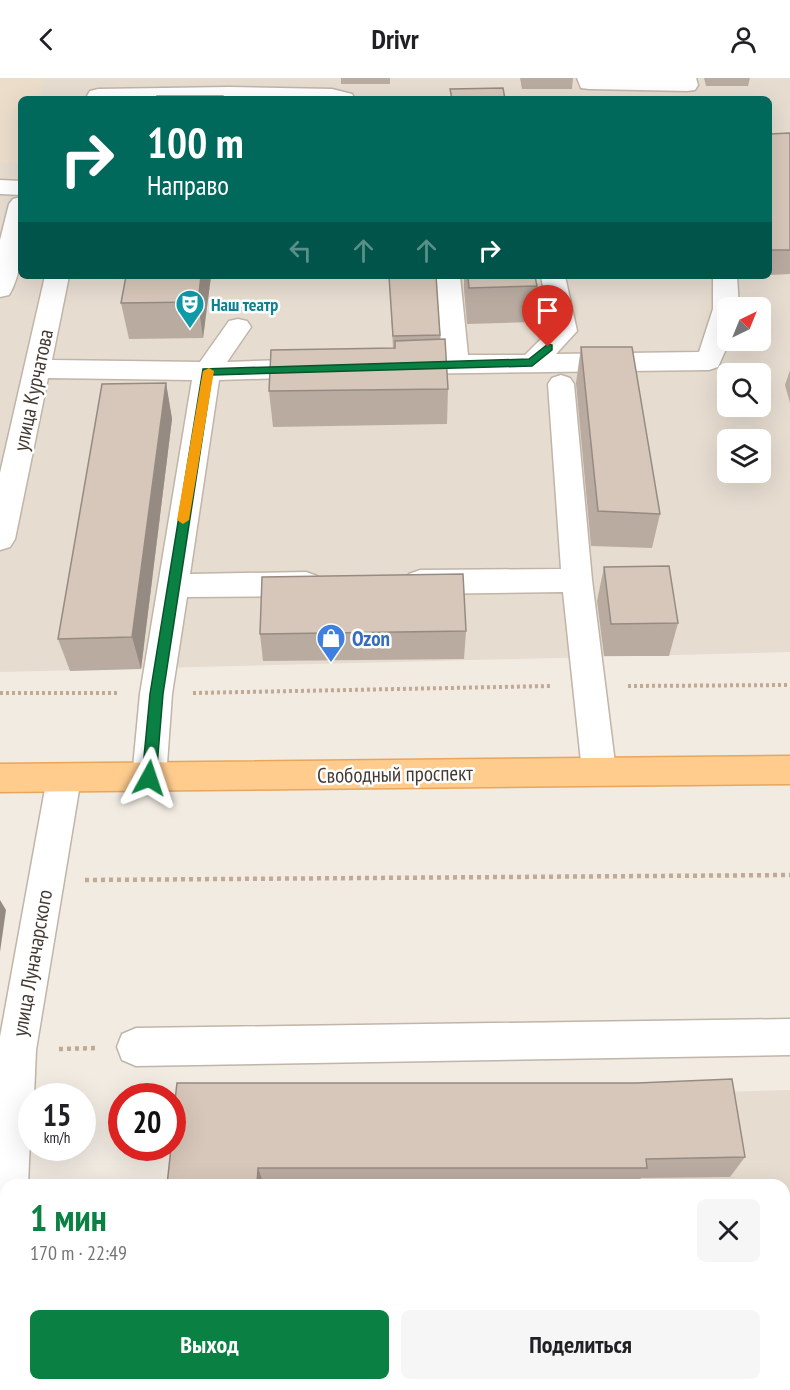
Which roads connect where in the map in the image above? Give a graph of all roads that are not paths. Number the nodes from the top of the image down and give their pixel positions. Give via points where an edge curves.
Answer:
1 (588, 78) edge
2 (686, 78) edge
3 (230, 90) edge
4 (99, 91) edge
5 (336, 91) edge
6 (0, 187) edge
7 (18, 188) edge
8 (18, 216) edge
9 (56, 279) edge
10 (448, 279) edge
11 (555, 279) edge
12 (726, 279) edge
13 (0, 289) edge
14 (238, 327) dead end
15 (456, 363) junction
16 (532, 363) junction
17 (373, 366) edge
18 (338, 367) edge
19 (38, 369) junction
20 (207, 371) junction
21 (561, 384) dead end
22 (0, 539) edge
23 (578, 580) junction
24 (387, 583) edge
25 (339, 584) edge
26 (172, 586) junction
27 (790, 770) edge
28 (599, 771) junction
29 (0, 778) edge
30 (64, 778) junction
31 (149, 778) junction
32 (790, 1037) edge
33 (136, 1047) road end
34 (8, 1179) edge

1 - 2 street via 589,83 687,85
3 - 4 street
3 - 5 street
6 - 7 street
8 - 13 street
9 - 19 street, улица Курчатова
10 - 15 street
11 - 16 street via 564,331
12 - 16 street via 729,291 724,322 709,361
14 - 20 street
15 - 16 street
15 - 17 street
18 - 20 street
19 - 20 street
19 - 22 street, улица Курчатова
20 - 26 street
21 - 23 street
23 - 24 street
23 - 28 street
25 - 26 street
26 - 31 street via 156,694
27 - 28 main road, Свободный проспект
28 - 31 main road, Свободный проспект
29 - 30 main road, Свободный проспект
30 - 31 main road, Свободный проспект
30 - 34 street, улица Луначарского via 17,1050
32 - 33 street

